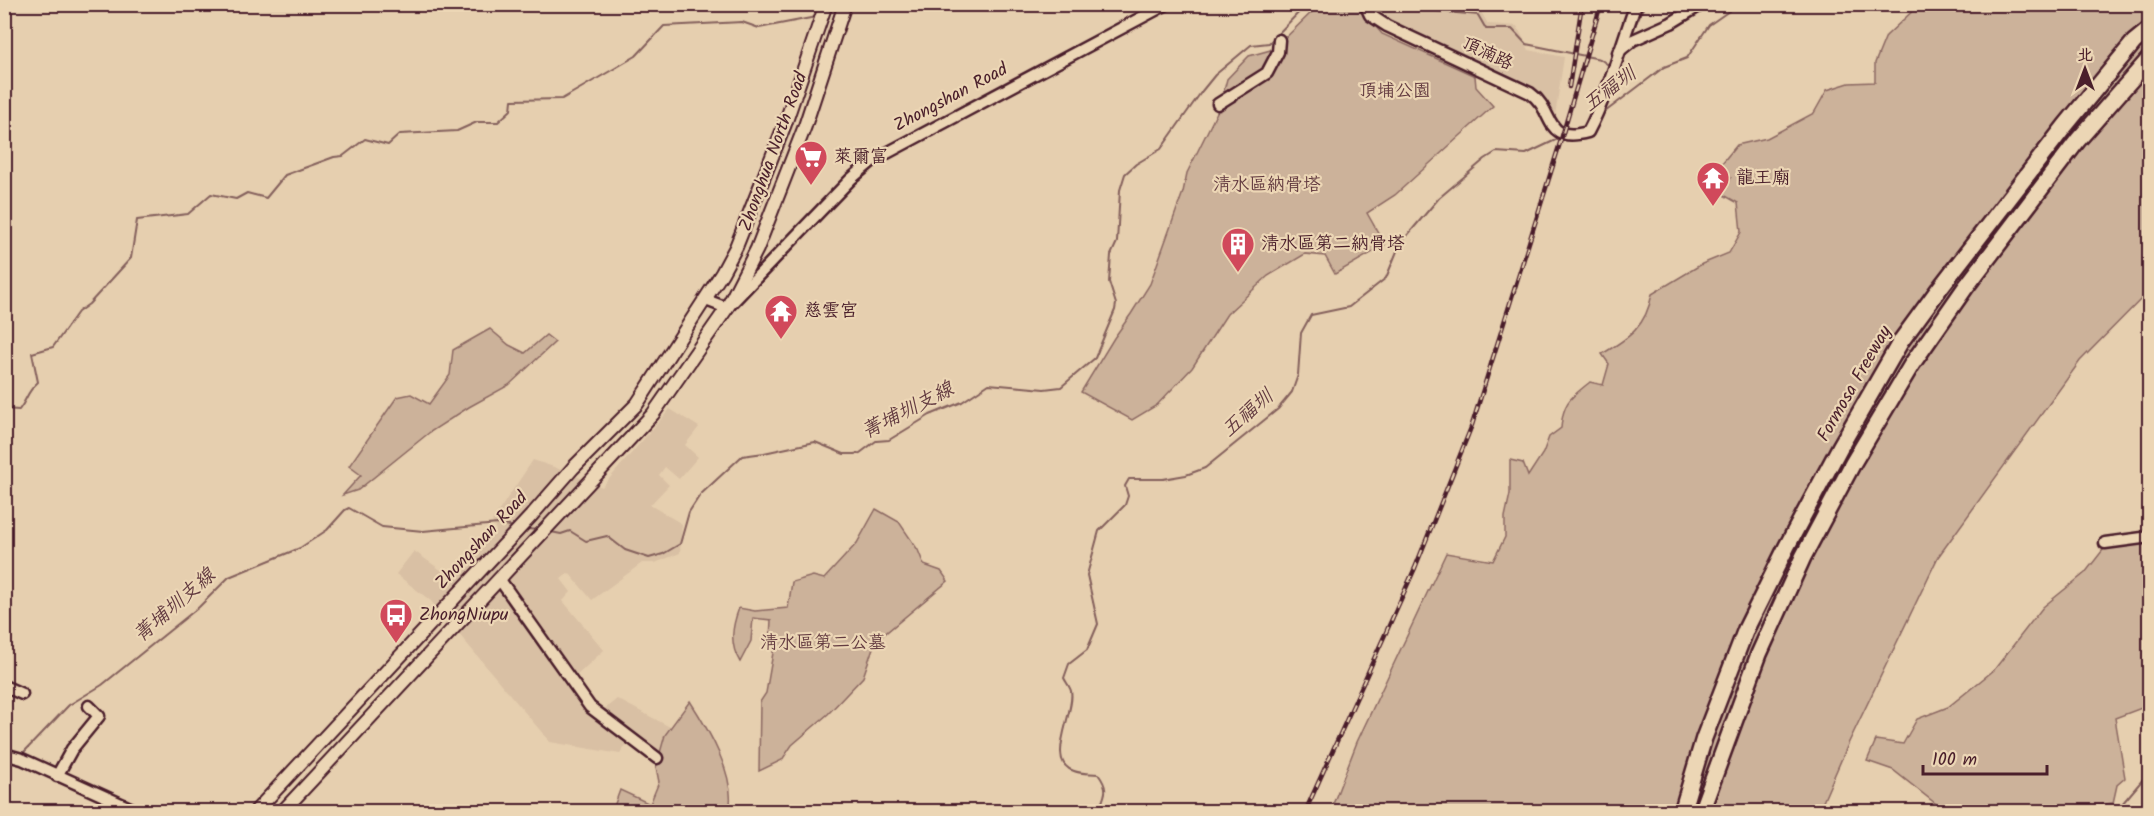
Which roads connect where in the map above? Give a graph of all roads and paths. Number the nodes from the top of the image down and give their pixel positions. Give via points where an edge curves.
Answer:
1 (826, 4) edge
2 (845, 4) edge
3 (1167, 4) edge
4 (1365, 4) edge
5 (1636, 4) edge
6 (1702, 4) edge
7 (2150, 29) edge
8 (1279, 40) dead end
9 (1618, 52) junction
10 (2150, 58) edge
11 (1218, 104) dead end
12 (706, 300) junction
13 (727, 308) junction
14 (2150, 537) edge
15 (2105, 543) dead end
16 (500, 580) junction
17 (4, 686) edge
18 (22, 694) dead end
19 (89, 706) dead end
20 (4, 754) edge
21 (657, 758) dead end
22 (57, 776) junction
23 (138, 812) edge
24 (255, 812) edge
25 (282, 812) edge
26 (1682, 812) edge
27 (1701, 812) edge

1 - 12 main road, Zhonghua North Road via 785,124 740,237
2 - 13 main road, Zhonghua North Road via 805,126 757,249
3 - 13 street, Zhongshan Road via 872,161 851,178
4 - 9 street, 頂湳路 via 1370,15 1387,26 1535,96 1551,124 1560,133 1575,136 1588,132 1607,91
5 - 9 street
6 - 9 street
7 - 26 highway, Formosa Freeway via 2134,42 2065,126 1901,341 1786,546 1746,630 1704,738
8 - 11 street via 1268,73
10 - 27 highway, Formosa Freeway via 2078,140 1958,298 1912,364 1853,463 1803,557 1760,654
12 - 13 street
12 - 24 main road, Zhongshan Road via 638,404 573,468
13 - 16 main road, Zhongshan Road via 653,414
14 - 15 street
16 - 21 street via 590,707
16 - 25 main road, Zhongshan Road
17 - 18 street
19 - 22 street via 99,716 72,749
20 - 22 street
22 - 23 street

